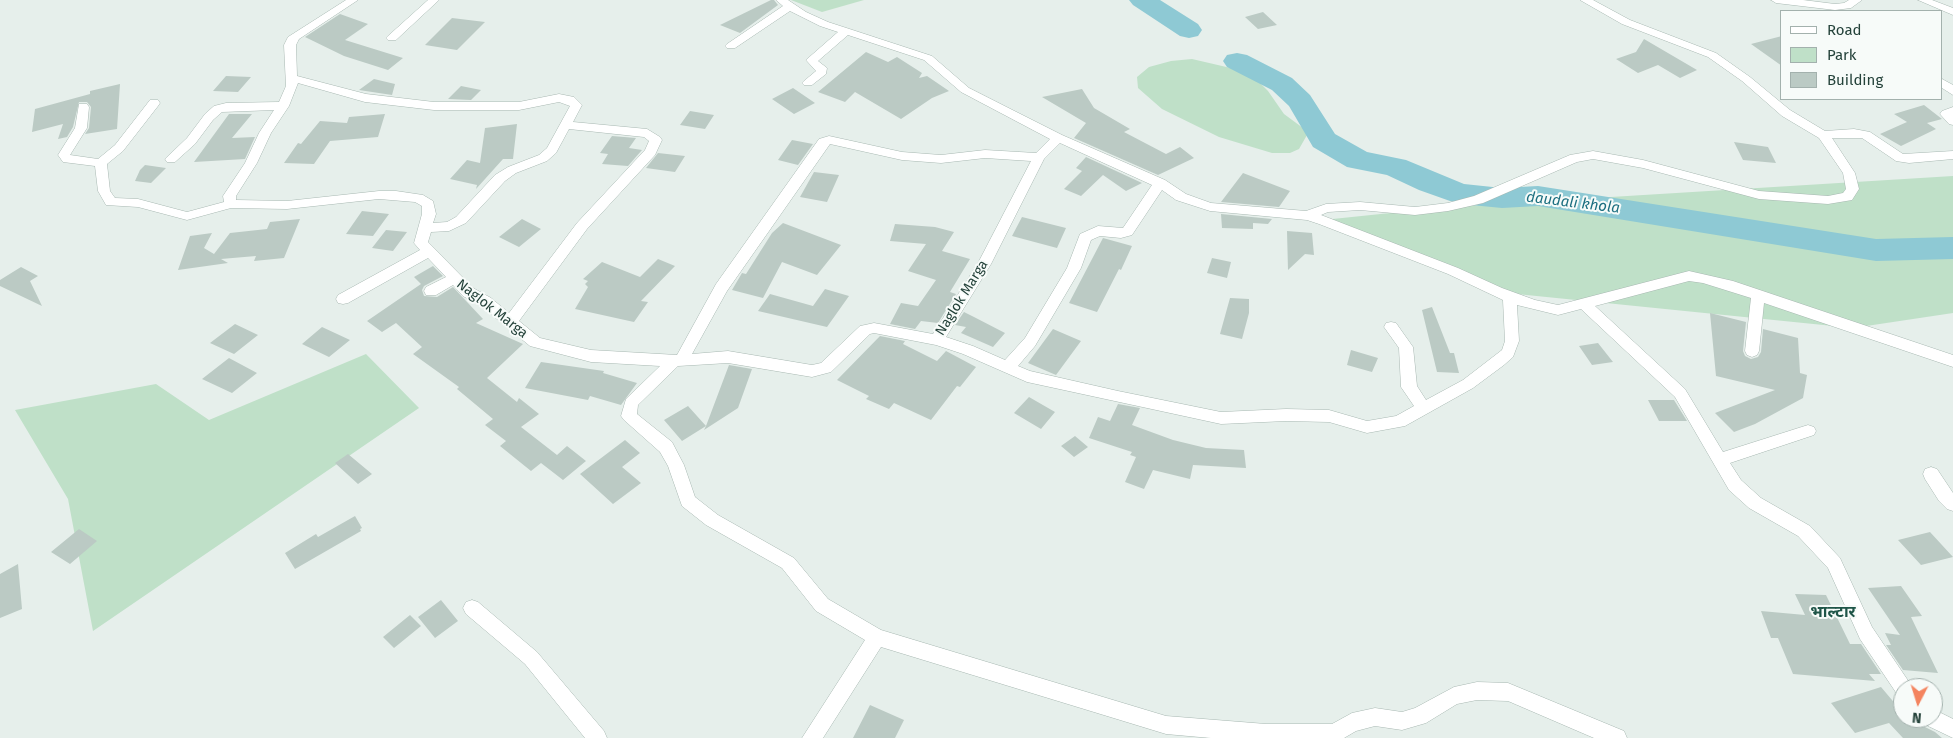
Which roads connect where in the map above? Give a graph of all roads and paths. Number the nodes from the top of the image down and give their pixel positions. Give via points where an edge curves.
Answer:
1 (353, 0) edge
2 (434, 0) edge
3 (1585, 0) edge
4 (1776, 0) edge
5 (1857, 0) edge
6 (1923, 0) edge
7 (786, 3) edge
8 (1939, 3) edge
9 (1953, 12) edge
10 (846, 31) junction
11 (392, 38) dead end
12 (732, 46) dead end
13 (293, 78) junction
14 (808, 83) dead end
15 (1943, 84) edge
16 (1953, 92) edge
17 (154, 103) dead end
18 (283, 106) junction
19 (83, 107) dead end
20 (1953, 111) edge
21 (1953, 121) edge
22 (566, 124) junction
23 (1823, 135) junction
24 (1058, 138) junction
25 (1953, 155) edge
26 (1039, 157) junction
27 (171, 159) dead end
28 (101, 163) junction
29 (1160, 183) junction
30 (231, 204) junction
31 (1307, 216) junction
32 (426, 228) junction
33 (428, 252) junction
34 (454, 279) junction
35 (432, 291) dead end
36 (1758, 295) junction
37 (1510, 297) junction
38 (343, 298) dead end
39 (1584, 304) junction
40 (510, 322) junction
41 (1391, 327) dead end
42 (936, 340) junction
43 (1752, 351) dead end
44 (678, 360) junction
45 (1953, 361) edge
46 (1008, 367) junction
47 (1424, 408) junction
48 (1808, 431) dead end
49 (1721, 459) junction
50 (1931, 474) dead end
51 (1953, 504) edge
52 (472, 608) dead end
53 (877, 638) junction
54 (1897, 678) edge
55 (597, 738) edge
56 (812, 738) edge
57 (1617, 738) edge

1 - 13 street via 294,37 290,45
2 - 11 street
3 - 23 street via 1626,22 1712,56 1746,79 1786,113
4 - 5 street via 1835,7 1847,6
6 - 8 street
7 - 10 street via 802,14
7 - 12 street
8 - 9 street
10 - 14 street via 812,60 822,72
10 - 24 street via 928,58 965,90
13 - 18 street
13 - 22 street via 365,98 434,106 519,106 559,98 576,105
15 - 16 street
17 - 28 street via 119,148
18 - 27 street via 218,109
18 - 30 street via 229,196
19 - 28 street via 81,128 64,155 67,159
20 - 21 street via 1946,114
22 - 32 street via 552,150 543,158 500,178 461,220 449,226
22 - 40 street via 647,134 656,140 651,152 582,226
23 - 25 street via 1866,135 1900,158 1909,160
23 - 31 street via 1850,173 1853,189 1847,197 1828,200 1759,195 1644,164 1593,156 1574,158 1483,197 1448,207 1415,211 1360,206 1326,208
24 - 26 street, Naglok Marga
24 - 29 street
26 - 42 street, Naglok Marga via 984,264
26 - 44 street via 986,154 940,159 902,156 829,140 823,142 721,288
28 - 30 street via 104,192 111,202 138,203 187,216
29 - 31 street via 1181,197 1210,207
29 - 46 street via 1127,232 1098,231 1085,237 1074,268 1030,342
30 - 32 street via 288,205 396,195 418,198 428,204
31 - 37 street via 1453,270
32 - 33 street via 421,243
33 - 34 street, Naglok Marga
33 - 38 street
34 - 35 street
34 - 40 street, Naglok Marga
36 - 39 street via 1728,284 1689,276
36 - 43 street
36 - 45 street
37 - 39 street via 1558,310
37 - 47 street via 1512,341 1508,353 1468,384
39 - 49 street via 1680,393
40 - 44 street, Naglok Marga via 535,342 591,356
41 - 47 street via 1406,347 1408,387
42 - 44 street, Naglok Marga via 874,328 866,330 826,368 812,371 728,357
42 - 46 street
44 - 53 street via 631,403 629,416 666,447 688,501 712,520 788,563 822,605
46 - 47 street via 1027,376 1221,418 1329,416 1367,427 1399,422
48 - 49 street
49 - 54 street via 1734,485 1755,503 1804,531 1834,563 1866,633
50 - 51 street via 1944,496
52 - 55 street via 531,658
53 - 56 street
53 - 57 street via 1166,725 1266,733 1334,734 1352,722 1375,718 1402,721 1420,716 1454,696 1478,691 1508,692

